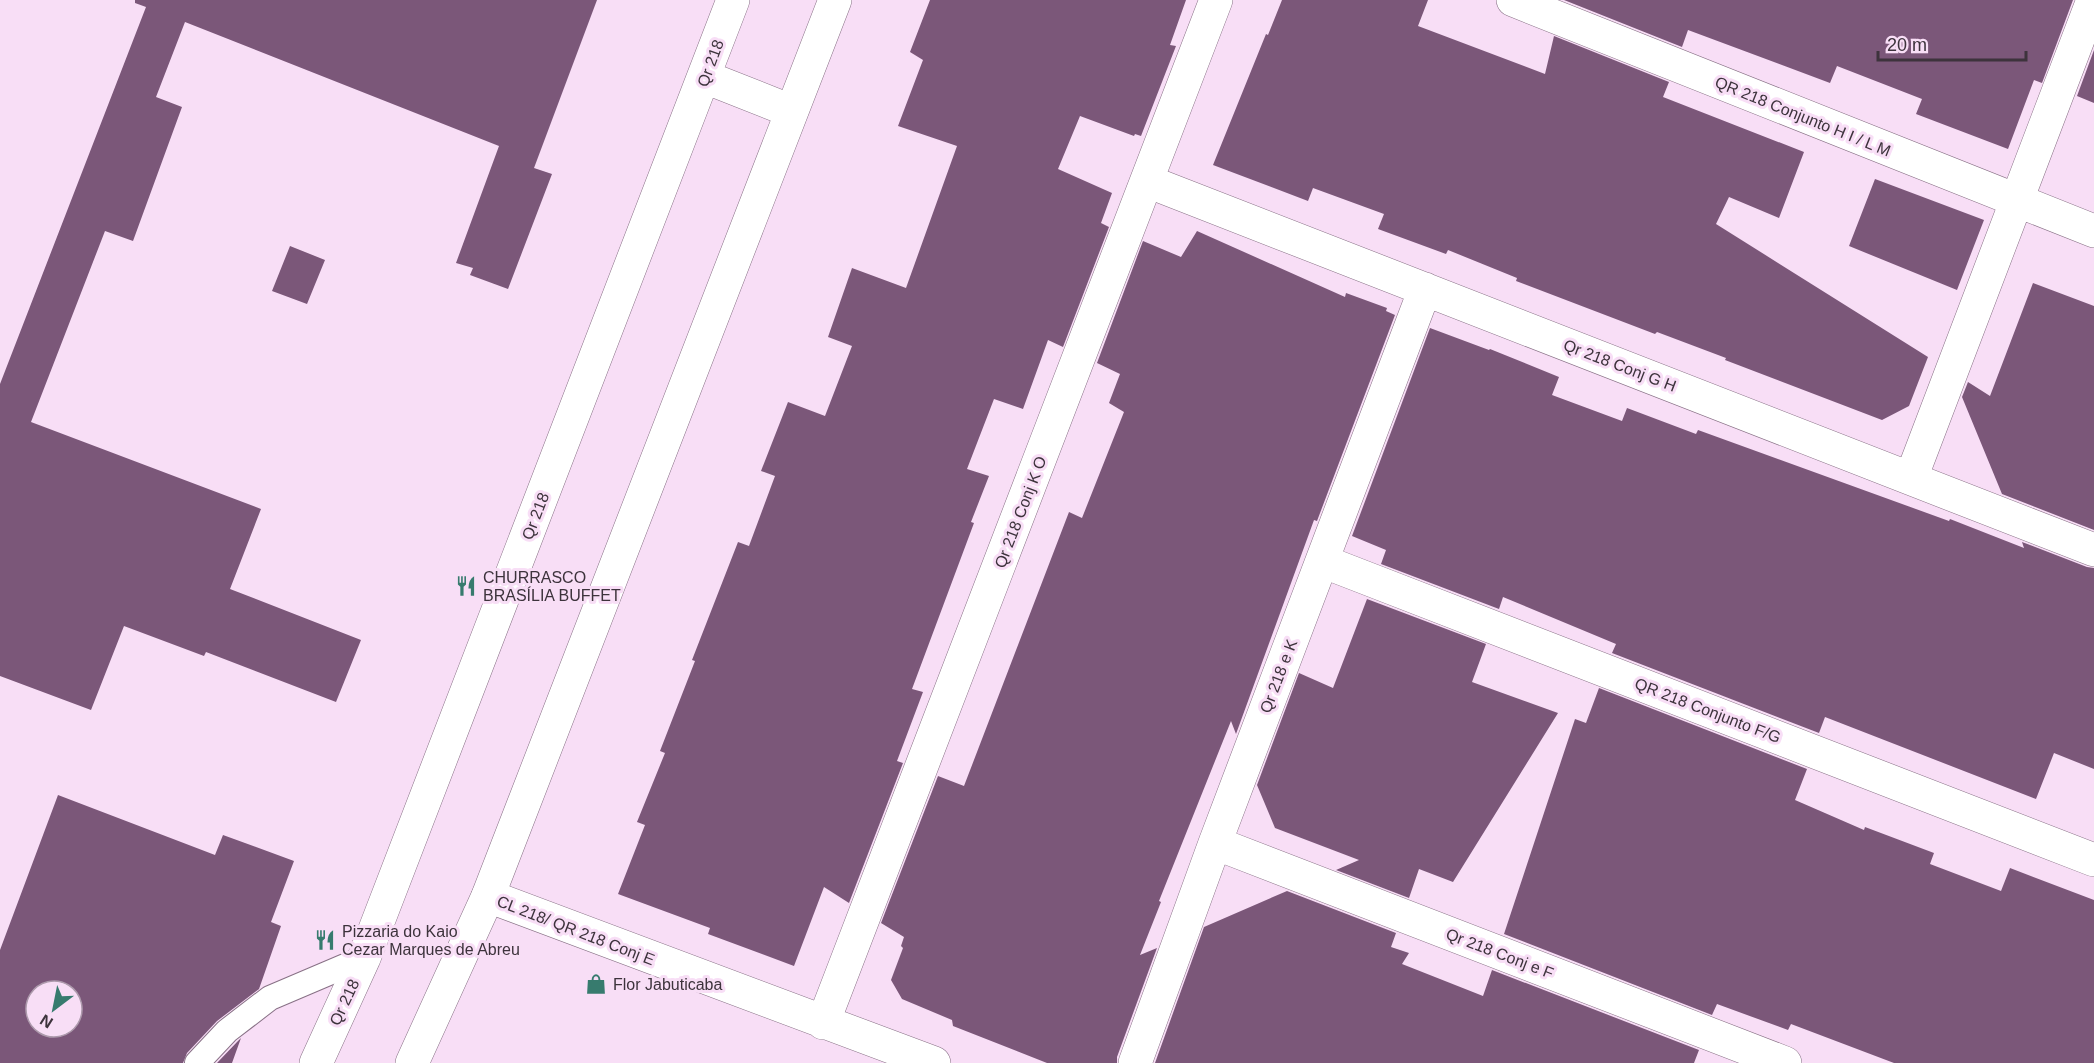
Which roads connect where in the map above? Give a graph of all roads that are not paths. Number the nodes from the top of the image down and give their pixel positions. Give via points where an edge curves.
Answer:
1 (734, 0) edge
2 (835, 0) edge
3 (1216, 0) edge
4 (1513, 0) edge
5 (2093, 0) edge
6 (705, 77) junction
7 (791, 111) junction
8 (1147, 181) junction
9 (2017, 201) junction
10 (2094, 231) edge
11 (1425, 289) junction
12 (1911, 478) junction
13 (2094, 550) edge
14 (1322, 561) junction
15 (1215, 843) junction
16 (2094, 860) edge
17 (488, 896) junction
18 (364, 958) junction
19 (824, 1023) junction
20 (197, 1063) edge
21 (316, 1063) edge
22 (412, 1063) edge
23 (934, 1063) edge
24 (1134, 1063) edge
25 (1785, 1063) edge

1 - 6 street, Qr 218
2 - 7 street
3 - 8 street, Qr 218 Conj K O
4 - 9 street, QR 218 Conjunto H I / L M
5 - 9 street
6 - 7 street
6 - 18 street, Qr 218
7 - 17 street
8 - 11 street, Qr 218 Conj G H
8 - 19 street, Qr 218 Conj K O
9 - 10 street, QR 218 Conjunto H I / L M
9 - 12 street
11 - 12 street, Qr 218 Conj G H
11 - 14 street, Qr 218 e K
12 - 13 street, Qr 218 Conj G H
14 - 15 street, Qr 218 e K
14 - 16 street, QR 218 Conjunto F/G
15 - 24 street, Qr 218 e K
15 - 25 street, Qr 218 Conj e F
17 - 19 street, CL 218/ QR 218 Conj E
17 - 22 street
18 - 20 lane via 270,998 227,1031
18 - 21 street, Qr 218
19 - 23 street, CL 218/ QR 218 Conj E

